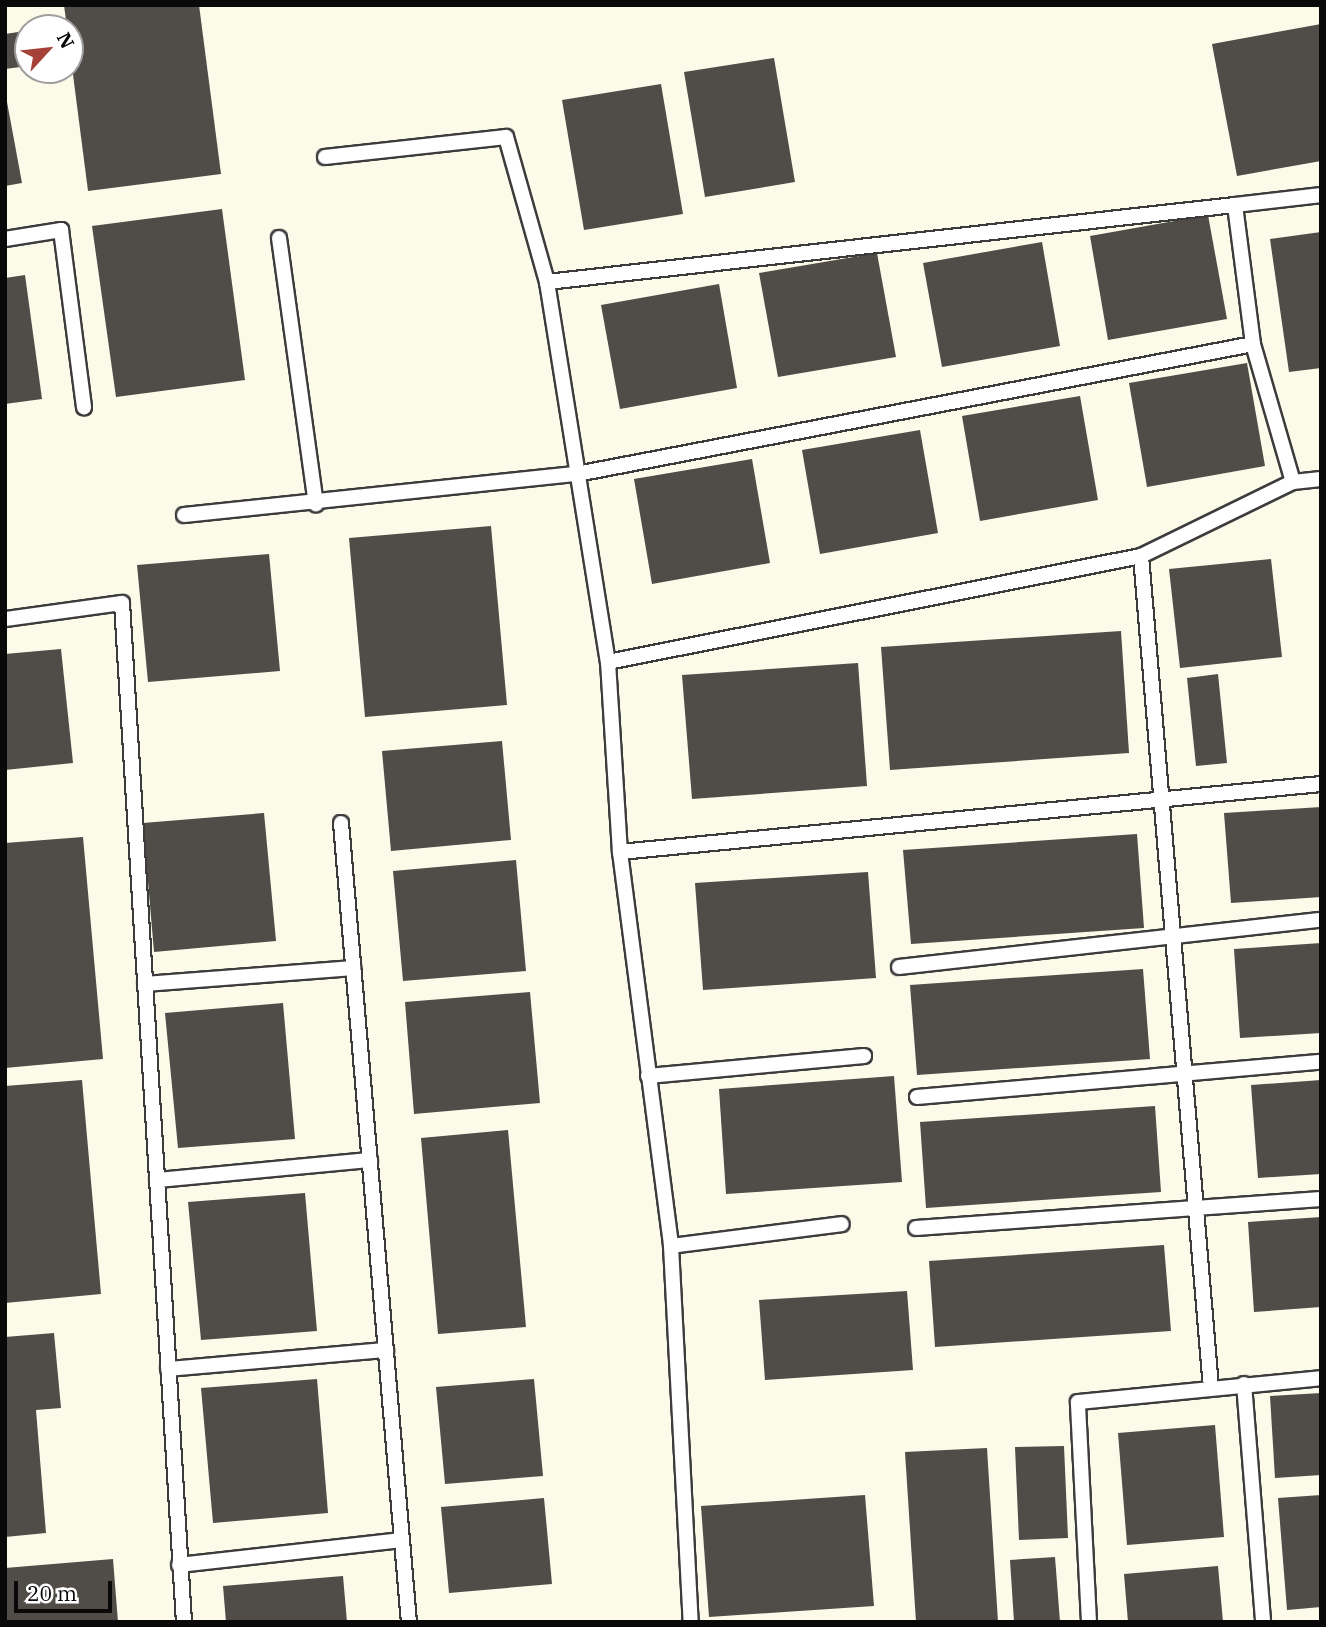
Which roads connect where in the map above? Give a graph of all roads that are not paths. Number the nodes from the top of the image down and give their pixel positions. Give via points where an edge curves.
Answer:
1 (325, 157) dead end
2 (1321, 195) edge
3 (1235, 205) junction
4 (279, 238) dead end
5 (5, 239) edge
6 (547, 282) junction
7 (1253, 344) junction
8 (84, 408) dead end
9 (582, 473) junction
10 (1321, 479) edge
11 (1293, 482) junction
12 (316, 504) junction
13 (184, 515) dead end
14 (1140, 556) junction
15 (5, 619) edge
16 (608, 662) junction
17 (1321, 784) edge
18 (1161, 799) junction
19 (341, 823) dead end
20 (621, 852) junction
21 (1321, 920) edge
22 (1173, 940) junction
23 (899, 967) dead end
24 (354, 968) junction
25 (145, 984) junction
26 (864, 1056) dead end
27 (1321, 1062) edge
28 (1185, 1074) junction
29 (649, 1076) junction
30 (917, 1097) dead end
31 (370, 1160) junction
32 (157, 1180) junction
33 (1321, 1199) edge
34 (1196, 1208) junction
35 (842, 1224) dead end
36 (916, 1228) dead end
37 (671, 1246) junction
38 (386, 1350) junction
39 (167, 1369) junction
40 (1321, 1378) edge
41 (1244, 1384) junction
42 (1211, 1388) junction
43 (402, 1540) junction
44 (179, 1565) junction
45 (184, 1622) edge
46 (409, 1622) edge
47 (691, 1622) edge
48 (1089, 1622) edge
49 (1263, 1622) edge

1 - 6 lane via 506,137
2 - 3 lane
3 - 6 lane
3 - 7 lane
4 - 12 lane
5 - 8 lane via 61,230
6 - 9 lane
7 - 9 lane
7 - 11 lane
9 - 12 lane
9 - 16 lane
10 - 11 lane
11 - 14 lane
12 - 13 lane
14 - 16 lane
14 - 18 lane
15 - 25 lane via 122,603
16 - 20 lane
17 - 18 lane
18 - 20 lane
18 - 22 lane
19 - 24 lane
20 - 29 lane
21 - 22 lane
22 - 23 lane
22 - 28 lane
24 - 25 lane
24 - 31 lane
25 - 32 lane
26 - 29 lane
27 - 28 lane
28 - 30 lane
28 - 34 lane
29 - 37 lane
31 - 32 lane
31 - 38 lane
32 - 39 lane
33 - 34 lane
34 - 36 lane
34 - 42 lane
35 - 37 lane
37 - 47 lane
38 - 39 lane
38 - 43 lane
39 - 44 lane
40 - 41 lane
41 - 42 lane
41 - 49 lane
42 - 48 lane via 1078,1402
43 - 44 lane
43 - 46 lane
44 - 45 lane

